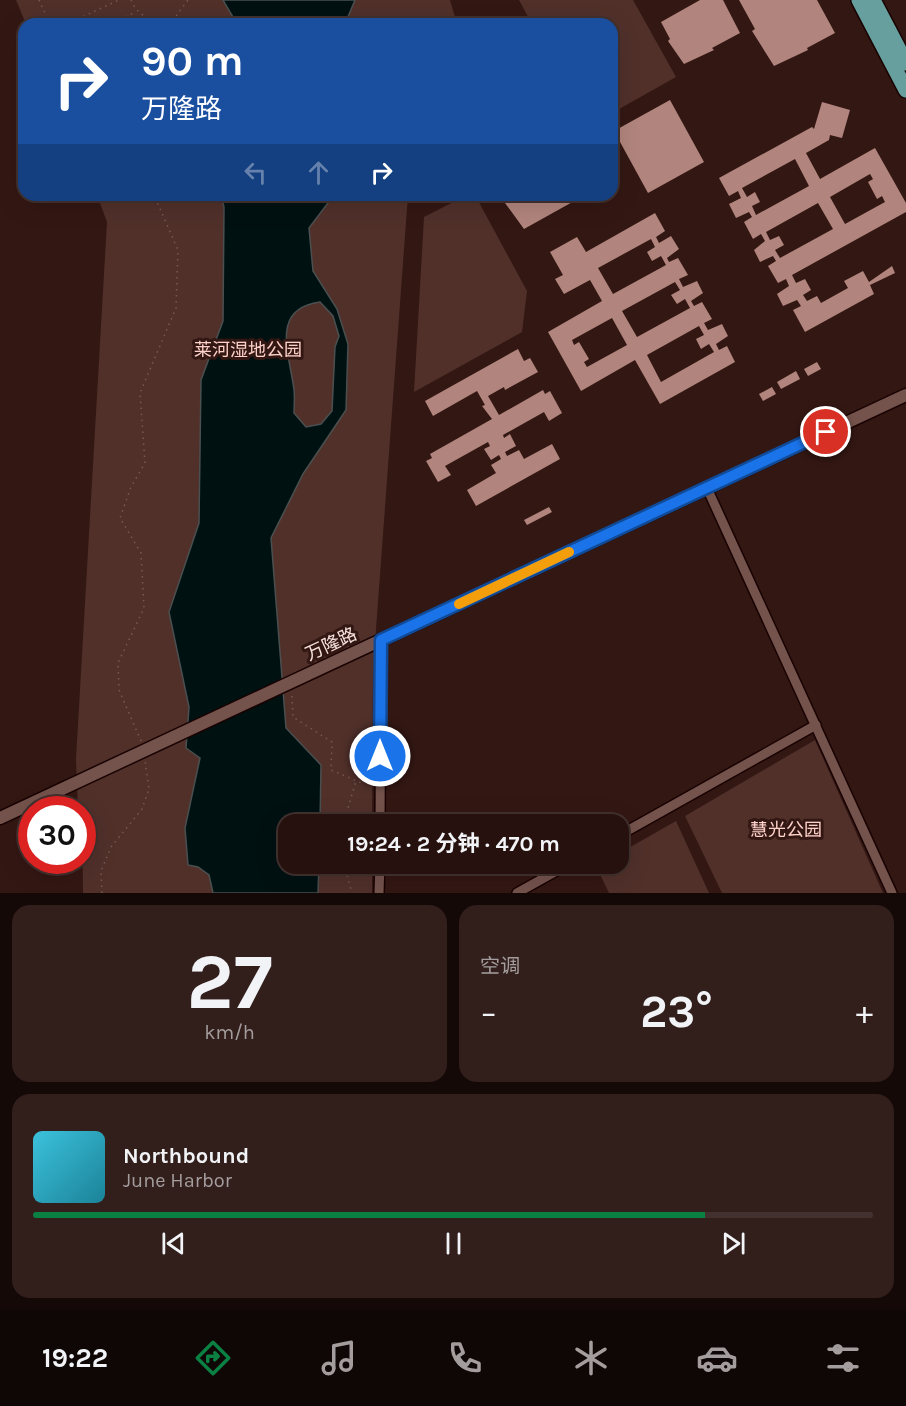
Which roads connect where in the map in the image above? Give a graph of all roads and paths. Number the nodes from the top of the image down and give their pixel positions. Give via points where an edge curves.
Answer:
1 (39, 0) edge
2 (119, 0) edge
3 (131, 0) edge
4 (189, 0) edge
5 (859, 0) edge
6 (873, 0) edge
7 (137, 11) junction
8 (176, 16) joint
9 (47, 18) edge
10 (80, 18) edge
11 (122, 18) edge
12 (150, 18) edge
13 (168, 18) edge
14 (906, 63) edge
15 (906, 90) edge
16 (157, 201) edge
17 (906, 395) edge
18 (707, 488) junction
19 (381, 640) junction
20 (292, 696) dead end
21 (816, 725) junction
22 (143, 752) junction
23 (356, 781) junction
24 (364, 784) dead end
25 (346, 814) edge
26 (380, 814) edge
27 (0, 818) edge
28 (629, 830) edge
29 (347, 874) edge
30 (380, 874) edge
31 (551, 874) edge
32 (102, 893) edge
33 (352, 893) edge
34 (380, 893) edge
35 (517, 893) edge
36 (892, 893) edge

1 - 9 path
2 - 10 path
3 - 7 path
4 - 8 path
5 - 15 main road
6 - 14 main road
7 - 11 path
7 - 12 path
8 - 13 path
16 - 22 path via 178,250 176,308 140,393 145,463 130,487 120,518 141,553 144,608 118,663 119,690 139,730
17 - 18 street, 万隆路
18 - 19 street, 万隆路
18 - 21 street
19 - 22 street, 万隆路
19 - 26 street
20 - 23 path via 293,717 332,741 331,770
21 - 28 street
21 - 36 street
22 - 27 street, 万隆路
22 - 32 path via 149,789 142,809 111,847 101,871
23 - 24 path
23 - 25 path
29 - 33 path
30 - 34 street
31 - 35 street

